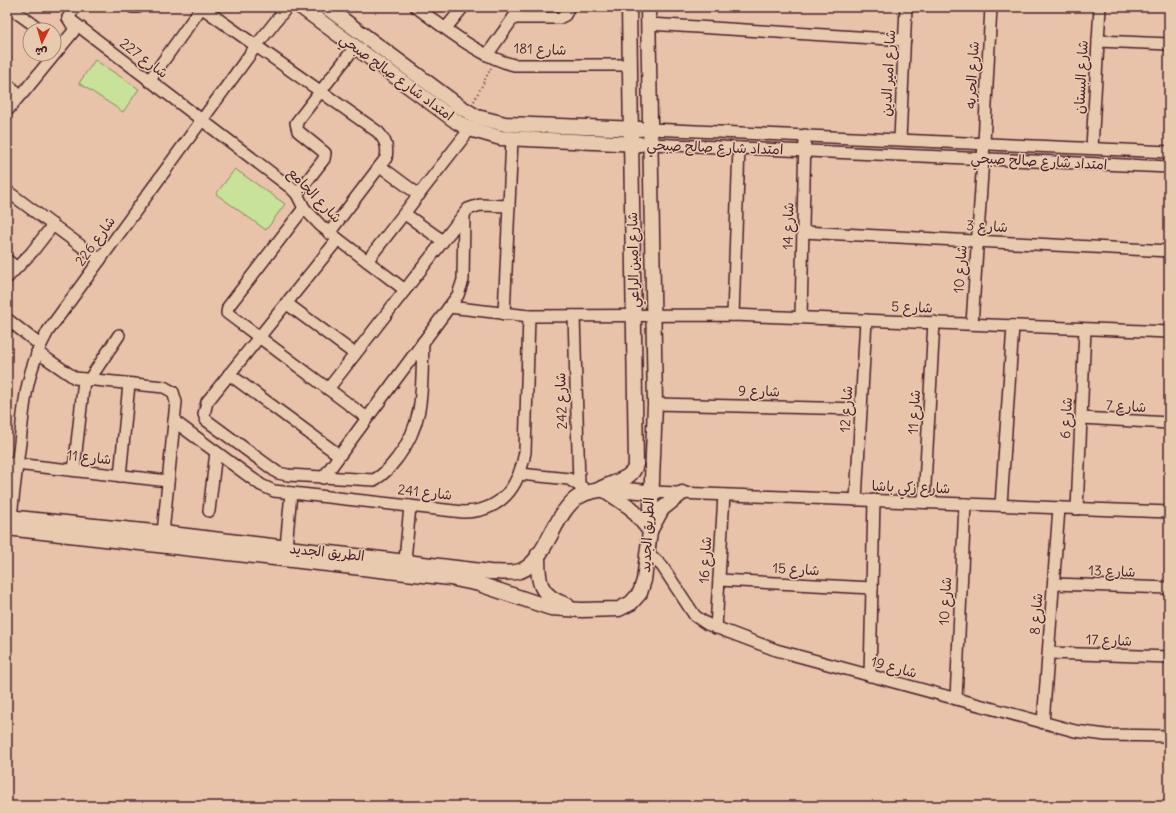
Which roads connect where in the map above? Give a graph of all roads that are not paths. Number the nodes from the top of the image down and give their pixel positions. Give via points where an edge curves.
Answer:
1 (9, 7) edge
2 (75, 7) edge
3 (132, 7) edge
4 (138, 7) edge
5 (201, 7) edge
6 (287, 7) edge
7 (302, 7) edge
8 (326, 7) edge
9 (416, 7) edge
10 (462, 7) edge
11 (521, 7) edge
12 (569, 7) edge
13 (629, 7) edge
14 (648, 7) edge
15 (906, 7) edge
16 (991, 7) edge
17 (1100, 7) edge
18 (68, 18) junction
19 (514, 18) junction
20 (30, 22) edge
21 (649, 24) junction
22 (446, 28) junction
23 (62, 40) edge
24 (905, 40) junction
25 (1098, 41) junction
26 (1169, 44) edge
27 (256, 46) junction
28 (355, 47) junction
29 (492, 57) junction
30 (44, 62) edge
31 (630, 66) junction
32 (149, 81) junction
33 (7, 84) edge
34 (321, 90) junction
35 (20, 94) junction
36 (7, 111) edge
37 (203, 120) junction
38 (470, 129) junction
39 (631, 129) junction
40 (650, 130) junction
41 (805, 135) junction
42 (512, 139) junction
43 (900, 140) junction
44 (631, 144) junction
45 (650, 144) junction
46 (984, 144) junction
47 (739, 148) junction
48 (1092, 148) junction
49 (805, 151) junction
50 (1169, 152) edge
51 (983, 158) junction
52 (380, 166) junction
53 (1169, 167) edge
54 (7, 192) edge
55 (297, 194) junction
56 (419, 195) junction
57 (509, 206) junction
58 (304, 208) junction
59 (405, 214) junction
60 (464, 214) junction
61 (53, 225) junction
62 (803, 232) junction
63 (333, 236) junction
64 (443, 241) junction
65 (977, 241) junction
66 (1169, 251) edge
67 (7, 260) edge
68 (100, 260) junction
69 (367, 262) junction
70 (16, 267) junction
71 (7, 278) edge
72 (405, 290) junction
73 (286, 303) junction
74 (449, 307) junction
75 (504, 314) junction
76 (634, 315) junction
77 (654, 315) junction
78 (733, 315) junction
79 (529, 316) junction
80 (574, 316) junction
81 (801, 317) junction
82 (7, 320) edge
83 (866, 320) junction
84 (934, 322) junction
85 (972, 324) junction
86 (1013, 326) junction
87 (1085, 329) junction
88 (1169, 332) edge
89 (119, 335) dead end
90 (258, 338) junction
91 (423, 342) junction
92 (39, 349) junction
93 (355, 354) junction
94 (229, 374) junction
95 (87, 380) junction
96 (129, 384) junction
97 (328, 389) junction
98 (655, 404) junction
99 (861, 409) junction
100 (367, 418) junction
101 (1082, 418) junction
102 (174, 421) junction
103 (1169, 423) edge
104 (216, 452) junction
105 (339, 455) junction
106 (12, 463) edge
107 (74, 470) junction
108 (520, 474) junction
109 (120, 476) junction
110 (322, 478) junction
111 (168, 481) junction
112 (592, 490) junction
113 (652, 492) junction
114 (291, 493) junction
115 (682, 494) junction
116 (724, 495) junction
117 (856, 500) junction
118 (874, 500) junction
119 (924, 502) junction
120 (965, 504) junction
121 (410, 506) junction
122 (1001, 506) junction
123 (1059, 508) junction
124 (1077, 509) junction
125 (209, 511) dead end
126 (1169, 512) edge
127 (9, 523) edge
128 (650, 531) junction
129 (163, 533) junction
130 (286, 547) junction
131 (648, 553) junction
132 (538, 554) junction
133 (405, 560) junction
134 (719, 580) junction
135 (1054, 584) junction
136 (872, 588) junction
137 (1169, 588) edge
138 (582, 610) junction
139 (716, 628) junction
140 (1048, 653) junction
141 (1169, 657) edge
142 (870, 676) junction
143 (956, 699) junction
144 (1043, 723) junction
145 (1169, 736) edge

1 - 20 street
2 - 18 street
3 - 4 street
5 - 27 street
5 - 32 street
6 - 27 street, شارع 226
7 - 28 street, امتداد شارع صالح صبحي
8 - 39 street, امتداد شارع صالح صبحي via 469,112 489,121 505,124
9 - 22 street, شارع 181
10 - 22 street
11 - 19 street
12 - 19 street via 565,15 559,18
13 - 31 street, شارع امين الراعي
14 - 21 street, شارع امين الراعي
15 - 24 street, شارع امير الدين
16 - 46 street, شارع الحريه
17 - 25 street, شارع البستان
18 - 23 street via 74,30
18 - 32 street, شارع 227
19 - 29 street
21 - 24 street
21 - 40 street, شارع امين الراعي
22 - 29 street, شارع 181
24 - 43 street, شارع امير الدين
25 - 26 street
25 - 48 street, شارع البستان
27 - 34 street
27 - 37 street, شارع 226
28 - 34 street
28 - 38 street, امتداد شارع صالح صبحي
29 - 31 street, شارع 181 via 514,65
30 - 35 street
31 - 39 street, شارع امين الراعي
32 - 37 street, شارع 227
33 - 35 street
34 - 52 street via 385,139 386,158
34 - 55 street via 295,126 324,151 325,156
35 - 36 street
37 - 55 street, شارع الجامع
37 - 68 street, شارع 226
38 - 42 street, امتداد شارع صالح صبحي via 490,136
38 - 56 street
39 - 40 street, امتداد شارع صالح صبحي
39 - 44 street, شارع امين الراعي
40 - 41 street, امتداد شارع صالح صبحي
40 - 45 street, شارع امين الراعي
41 - 43 street, امتداد شارع صالح صبحي
41 - 49 street, شارع 14
42 - 44 street, امتداد شارع صالح صبحي
42 - 57 street
43 - 46 street, امتداد شارع صالح صبحي
44 - 45 street, امتداد شارع صالح صبحي
44 - 76 street, شارع امين الراعي
45 - 47 street, امتداد شارع صالح صبحي
45 - 77 street, شارع امين الراعي
46 - 48 street, امتداد شارع صالح صبحي
46 - 51 street, شارع 10
47 - 49 street, امتداد شارع صالح صبحي
47 - 78 street
48 - 50 street, امتداد شارع صالح صبحي
49 - 51 street, امتداد شارع صالح صبحي
49 - 62 street, شارع 14
51 - 53 street, امتداد شارع صالح صبحي
51 - 65 street, شارع 10
52 - 56 street
52 - 63 street
54 - 61 street
55 - 58 street, شارع الجامع
56 - 59 street
57 - 60 street via 474,206
57 - 75 street
58 - 63 street, شارع الجامع
58 - 90 street via 227,310 229,316
59 - 64 street
59 - 69 street
60 - 64 street
60 - 74 street via 463,280 458,295
61 - 68 street
61 - 70 street via 32,252
62 - 65 street, شارع 3
62 - 81 street, شارع 14
63 - 69 street, شارع الجامع
63 - 73 street
64 - 72 street
65 - 66 street, شارع 3
65 - 85 street, شارع 10
67 - 70 street
68 - 92 street, شارع 226
69 - 72 street, شارع الجامع
70 - 71 street
72 - 93 street
73 - 90 street
73 - 93 street
74 - 75 street, شارع 5
74 - 91 street
75 - 79 street, شارع 5
76 - 77 street, شارع 5
76 - 80 street, شارع 5
76 - 112 street, شارع امين الراعي via 636,464 628,477
77 - 78 street, شارع 5
77 - 98 street, شارع امين الراعي
78 - 81 street, شارع 5
79 - 80 street, شارع 5
79 - 108 street, شارع 241 via 525,452
80 - 112 street, شارع 242
81 - 83 street, شارع 5
82 - 92 street
83 - 84 street, شارع 5
83 - 99 street, شارع 12
84 - 85 street, شارع 5
84 - 119 street, شارع 11
85 - 86 street, شارع 5
86 - 87 street, شارع 5
86 - 122 street
87 - 88 street, شارع 5
87 - 101 street, شارع 6
89 - 95 street
90 - 94 street
90 - 97 street
91 - 100 street
91 - 110 street via 419,415 409,442 388,470 374,480
92 - 95 street via 67,374
92 - 106 street, شارع 226 via 25,393
93 - 97 street
94 - 105 street
94 - 110 street via 204,408 206,420 278,473
95 - 96 street
95 - 107 street
96 - 102 street via 169,389 176,397
96 - 109 street
97 - 100 street
98 - 99 street, شارع 9
98 - 113 street, شارع امين الراعي
99 - 117 street, شارع 12
100 - 105 street
101 - 103 street, شارع 7
101 - 124 street, شارع 6
102 - 104 street, شارع 241
102 - 111 street
104 - 114 street, شارع 241 via 261,485 274,491
104 - 125 street
105 - 110 street
106 - 107 street, شارع 11
106 - 127 street, شارع 226
107 - 109 street, شارع 11
108 - 112 street via 563,478
108 - 121 street, شارع 241 via 502,500 484,510 463,512
109 - 111 street, شارع 11
111 - 129 street
112 - 113 street, الطريق الجديد
112 - 128 street via 631,508
112 - 132 street, الطريق الجديد via 568,505
113 - 115 street, شارع زكي باشا
113 - 128 street, الطريق الجديد
114 - 121 street, شارع 241
114 - 130 street
115 - 116 street, شارع زكي باشا
115 - 128 street via 662,509
116 - 117 street, شارع زكي باشا
116 - 134 street, شارع 16
117 - 118 street, شارع زكي باشا
118 - 119 street, شارع زكي باشا
118 - 136 street
119 - 120 street, شارع زكي باشا
120 - 122 street, شارع زكي باشا
120 - 143 street, شارع 10
121 - 133 street
122 - 123 street, شارع زكي باشا
123 - 124 street, شارع زكي باشا
123 - 135 street, شارع 8
124 - 126 street, شارع زكي باشا
127 - 129 street, الطريق الجديد
127 - 138 street, الطريق الجديد via 450,578 479,584 550,608
128 - 131 street, الطريق الجديد
129 - 130 street, الطريق الجديد
130 - 133 street, الطريق الجديد
131 - 138 street, الطريق الجديد via 640,593 631,602 619,609
131 - 139 street, شارع 19 via 662,566 695,616
132 - 133 street, الطريق الجديد via 525,569 518,572 490,572
132 - 138 street via 538,579 548,597
134 - 136 street, شارع 15
134 - 139 street, شارع 16
135 - 137 street, شارع 13
135 - 140 street, شارع 8
136 - 142 street
139 - 142 street, شارع 19 via 776,650
140 - 141 street, شارع 17
140 - 144 street, شارع 8
142 - 143 street, شارع 19
143 - 144 street, شارع 19
144 - 145 street, شارع 19 via 1094,734

